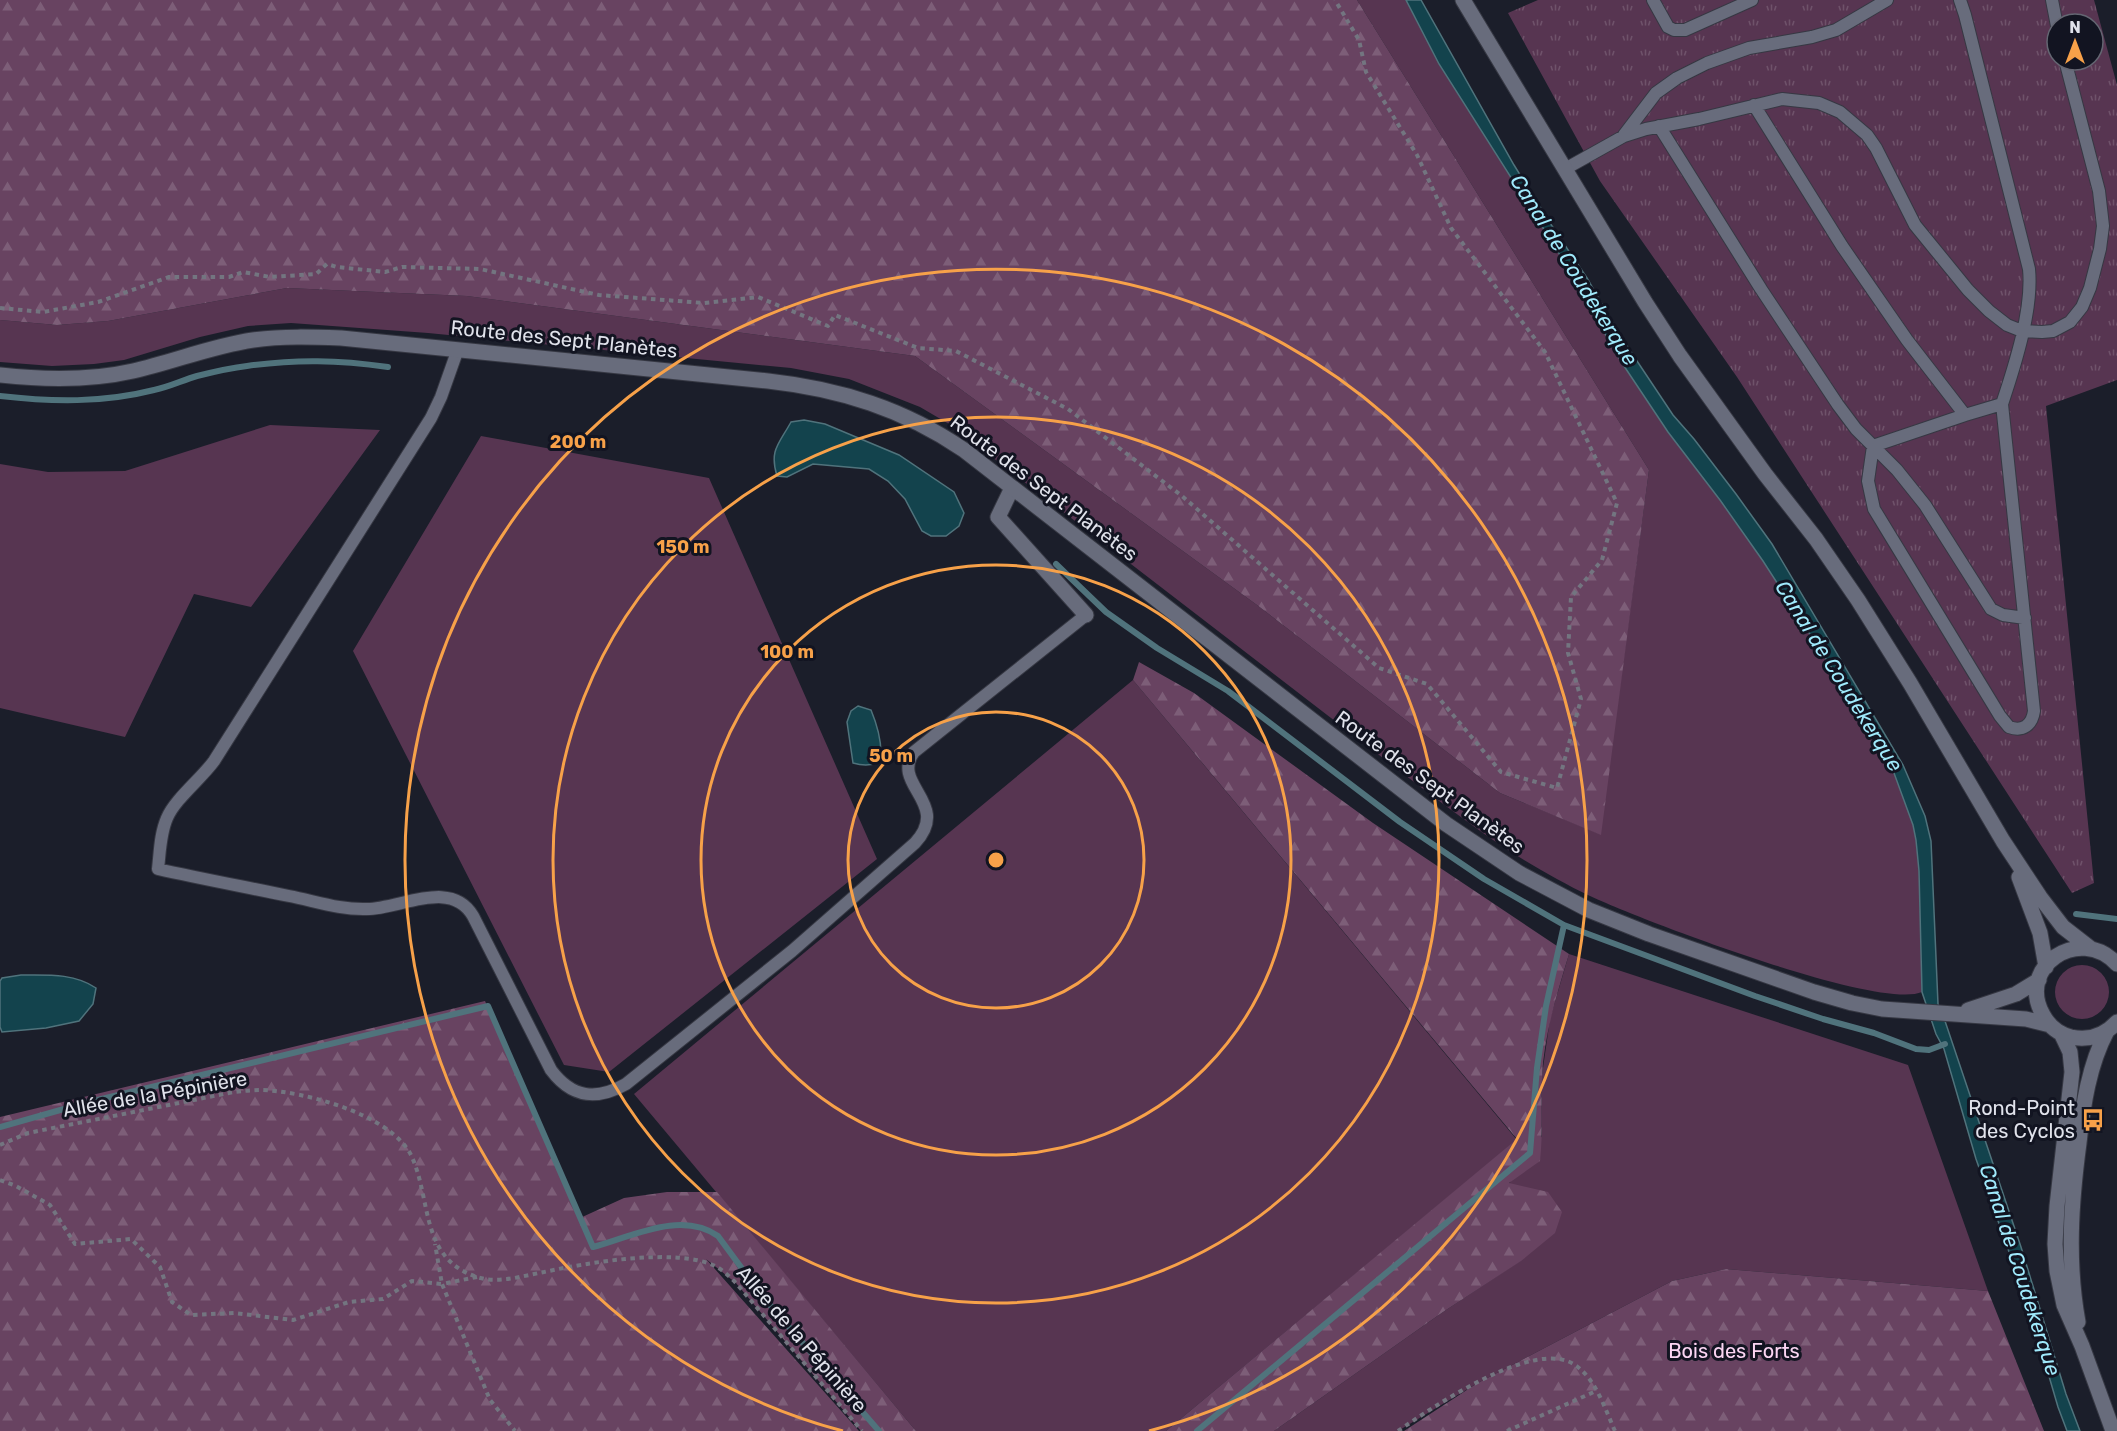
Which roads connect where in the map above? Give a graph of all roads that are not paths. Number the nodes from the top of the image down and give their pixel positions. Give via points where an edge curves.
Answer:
1 (1463, 0) edge
2 (1653, 0) edge
3 (1752, 0) edge
4 (1887, 0) edge
5 (1960, 0) edge
6 (2069, 72) edge
7 (1754, 105) junction
8 (1659, 126) junction
9 (1624, 136) junction
10 (1565, 169) junction
11 (2022, 331) junction
12 (458, 349) junction
13 (0, 375) edge
14 (2002, 404) junction
15 (1965, 415) junction
16 (1873, 446) junction
17 (1012, 488) junction
18 (1086, 615) joint
19 (2025, 618) junction
20 (2003, 841) junction
21 (2103, 951) edge
22 (2117, 964) edge
23 (2042, 973) junction
24 (1953, 1013) junction
25 (2112, 1026) edge
26 (2056, 1029) junction
27 (2082, 1346) junction
28 (2113, 1431) edge

1 - 10 main road
2 - 3 lane via 1668,27 1679,30
4 - 9 lane via 1836,30 1749,48 1677,78 1656,93
5 - 11 lane via 2027,255 2030,291
6 - 11 lane via 2099,191 2102,238 2090,288 2076,316 2053,331
7 - 8 lane
7 - 11 lane via 1782,99 1807,100 1830,107 1858,126 1876,148 1925,238 1989,312
7 - 15 lane via 1842,246
8 - 9 lane
8 - 16 lane via 1838,405
9 - 10 lane
10 - 20 main road via 1680,356 1858,600
11 - 14 lane
12 - 13 main road, Route des Sept Planètes via 284,337 220,346 135,371 103,376 56,380
12 - 17 main road, Route des Sept Planètes via 768,381 835,392 877,404 926,426
12 - 18 lane via 431,418 214,761 171,810 163,828 158,869 349,908 386,908 437,897 459,902 473,916 551,1070 576,1091 601,1095 626,1084 792,951 915,843 924,832 927,819 925,805 908,772 914,752
14 - 15 lane
14 - 19 lane
15 - 16 lane
16 - 19 lane via 1925,505 1991,609
16 - 19 lane via 1869,491 1878,517 2000,716 2014,729 2029,725 2034,711
17 - 18 main road via 998,517
17 - 24 main road, Route des Sept Planètes via 1446,825 1519,873 1589,910 1836,999 1882,1009
20 - 21 main road via 2056,919 2071,934
20 - 23 main road via 2037,922 2044,948
21 - 22 main road
21 - 23 main road, Route des Sept Planètes via 2065,951
23 - 24 main road, Route des Sept Planètes via 2010,997
23 - 26 main road via 2037,992 2039,1006
24 - 26 main road, Route des Sept Planètes via 2026,1019
25 - 26 main road, Route des Sept Planètes via 2086,1038
25 - 27 main road via 2095,1060 2085,1101 2071,1210 2072,1281
26 - 27 main road via 2070,1052 2072,1072 2058,1195 2057,1271 2064,1305
27 - 28 main road

